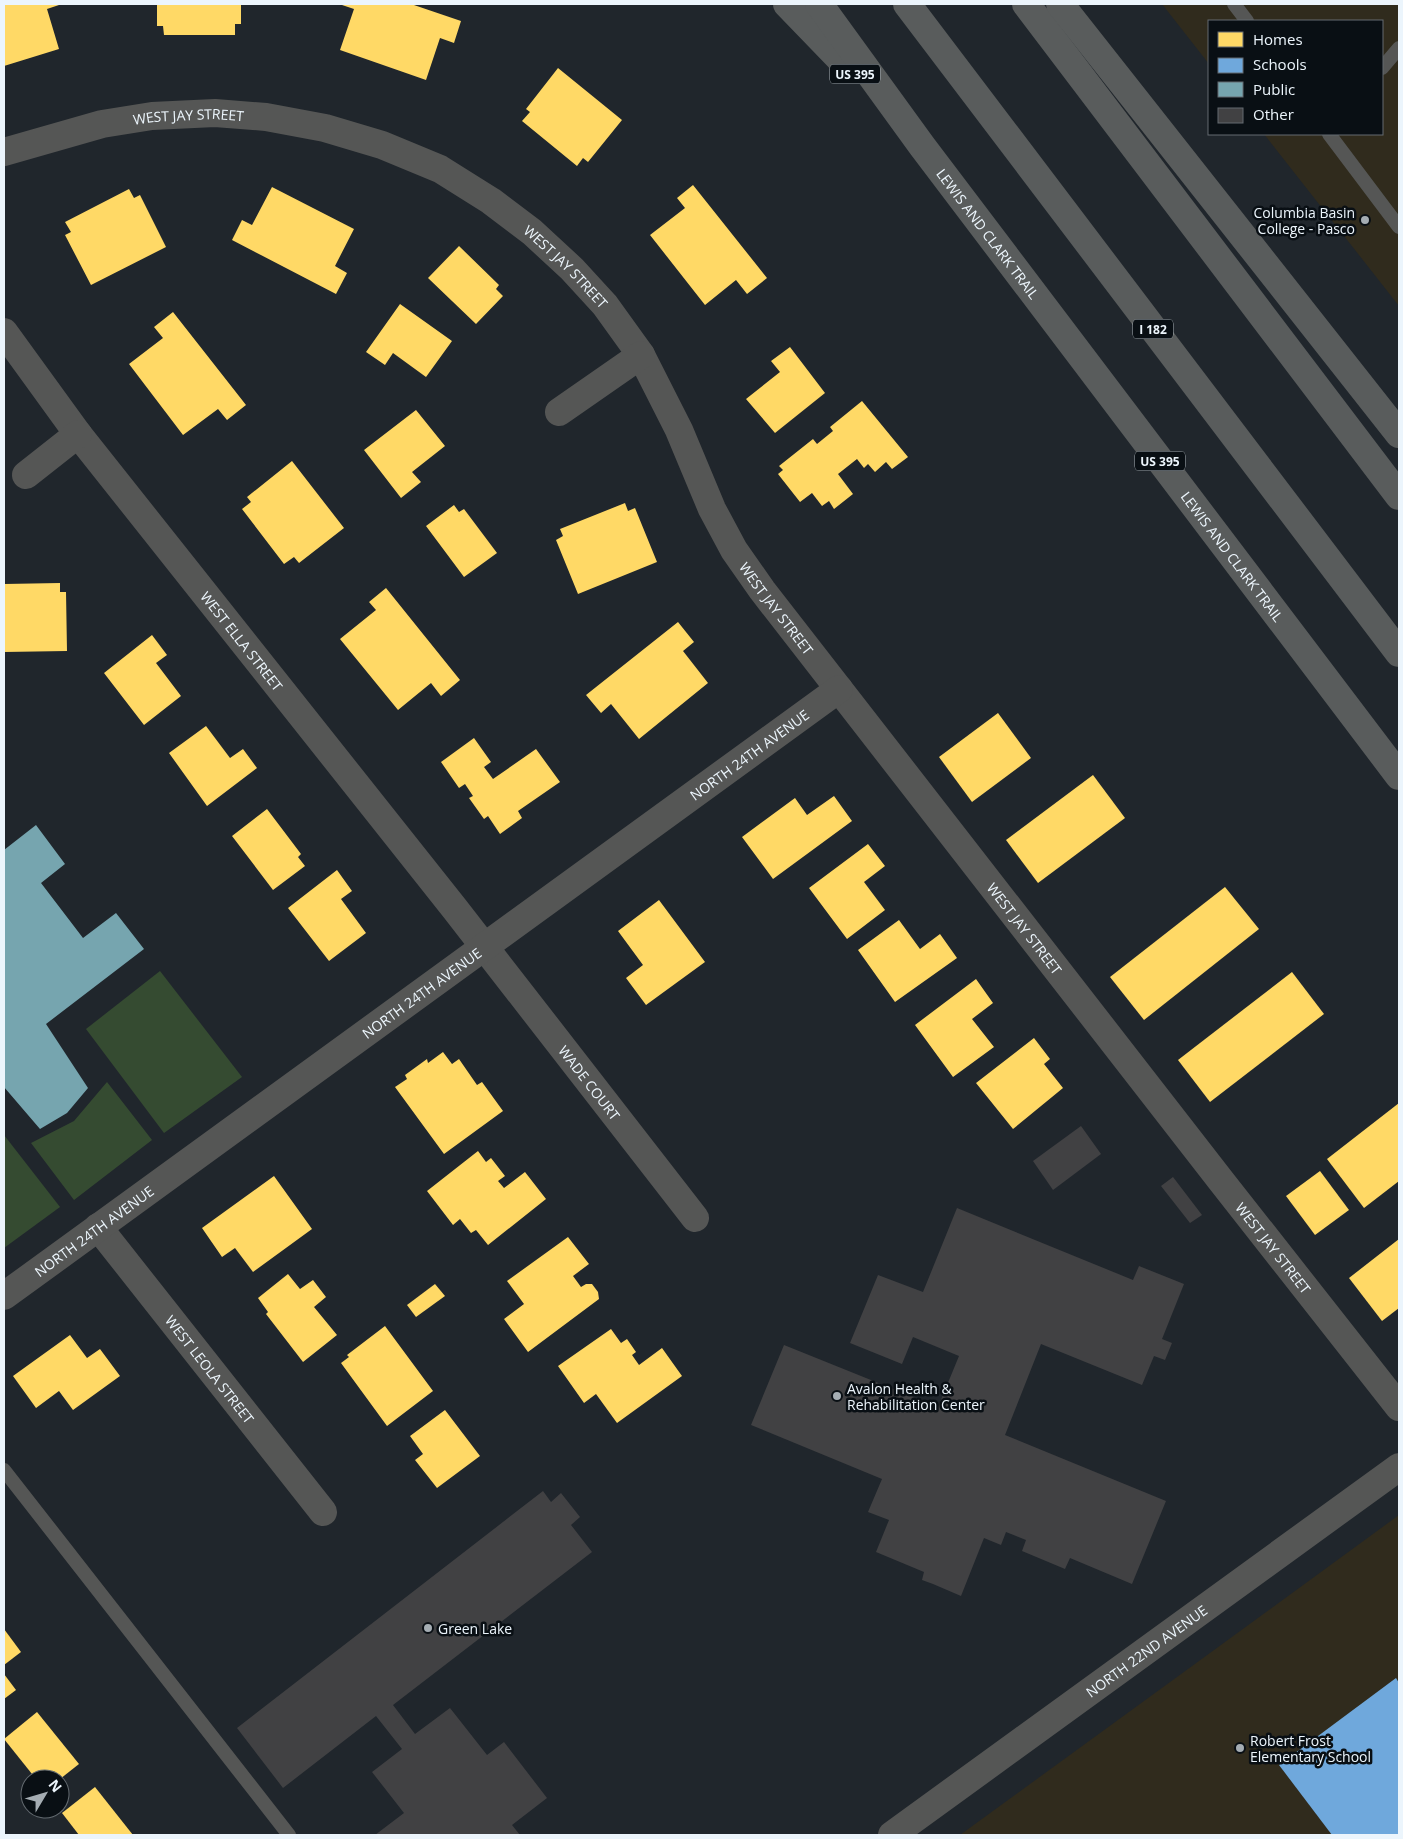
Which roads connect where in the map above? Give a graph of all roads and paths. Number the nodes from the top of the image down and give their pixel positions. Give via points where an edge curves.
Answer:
1 (787, 4) edge
2 (819, 4) edge
3 (907, 4) edge
4 (1026, 4) edge
5 (1060, 4) edge
6 (1234, 4) edge
7 (1246, 20) edge
8 (1399, 48) edge
9 (1383, 67) edge
10 (1330, 135) edge
11 (922, 146) junction
12 (4, 152) edge
13 (1399, 227) edge
14 (4, 332) edge
15 (641, 355) junction
16 (559, 412) dead end
17 (78, 434) junction
18 (1399, 434) edge
19 (26, 475) dead end
20 (1399, 496) edge
21 (1399, 653) edge
22 (839, 689) junction
23 (1399, 776) edge
24 (483, 947) junction
25 (695, 1218) dead end
26 (98, 1227) junction
27 (4, 1296) edge
28 (1399, 1408) edge
29 (1399, 1467) edge
30 (4, 1470) edge
31 (322, 1512) dead end
32 (288, 1835) edge
33 (892, 1835) edge

1 - 11 highway, US 395
2 - 11 highway
3 - 21 highway, I 182
4 - 20 highway
5 - 18 highway
6 - 7 lane
8 - 9 lane
10 - 13 lane
11 - 23 highway, LEWIS AND CLARK TRAIL / US 395
12 - 15 street, WEST JAY STREET via 102,124 152,116 215,113 266,117 382,145 440,169 532,232 604,305
14 - 17 street, WEST ELLA STREET
15 - 16 street
15 - 22 street, WEST JAY STREET via 734,550
17 - 19 street
17 - 24 street, WEST ELLA STREET
22 - 24 street, NORTH 24TH AVENUE
22 - 28 street, WEST JAY STREET
24 - 25 street, WADE COURT
24 - 26 street, NORTH 24TH AVENUE
26 - 27 street, NORTH 24TH AVENUE
26 - 31 street, WEST LEOLA STREET
29 - 33 street, NORTH 22ND AVENUE
30 - 32 lane

